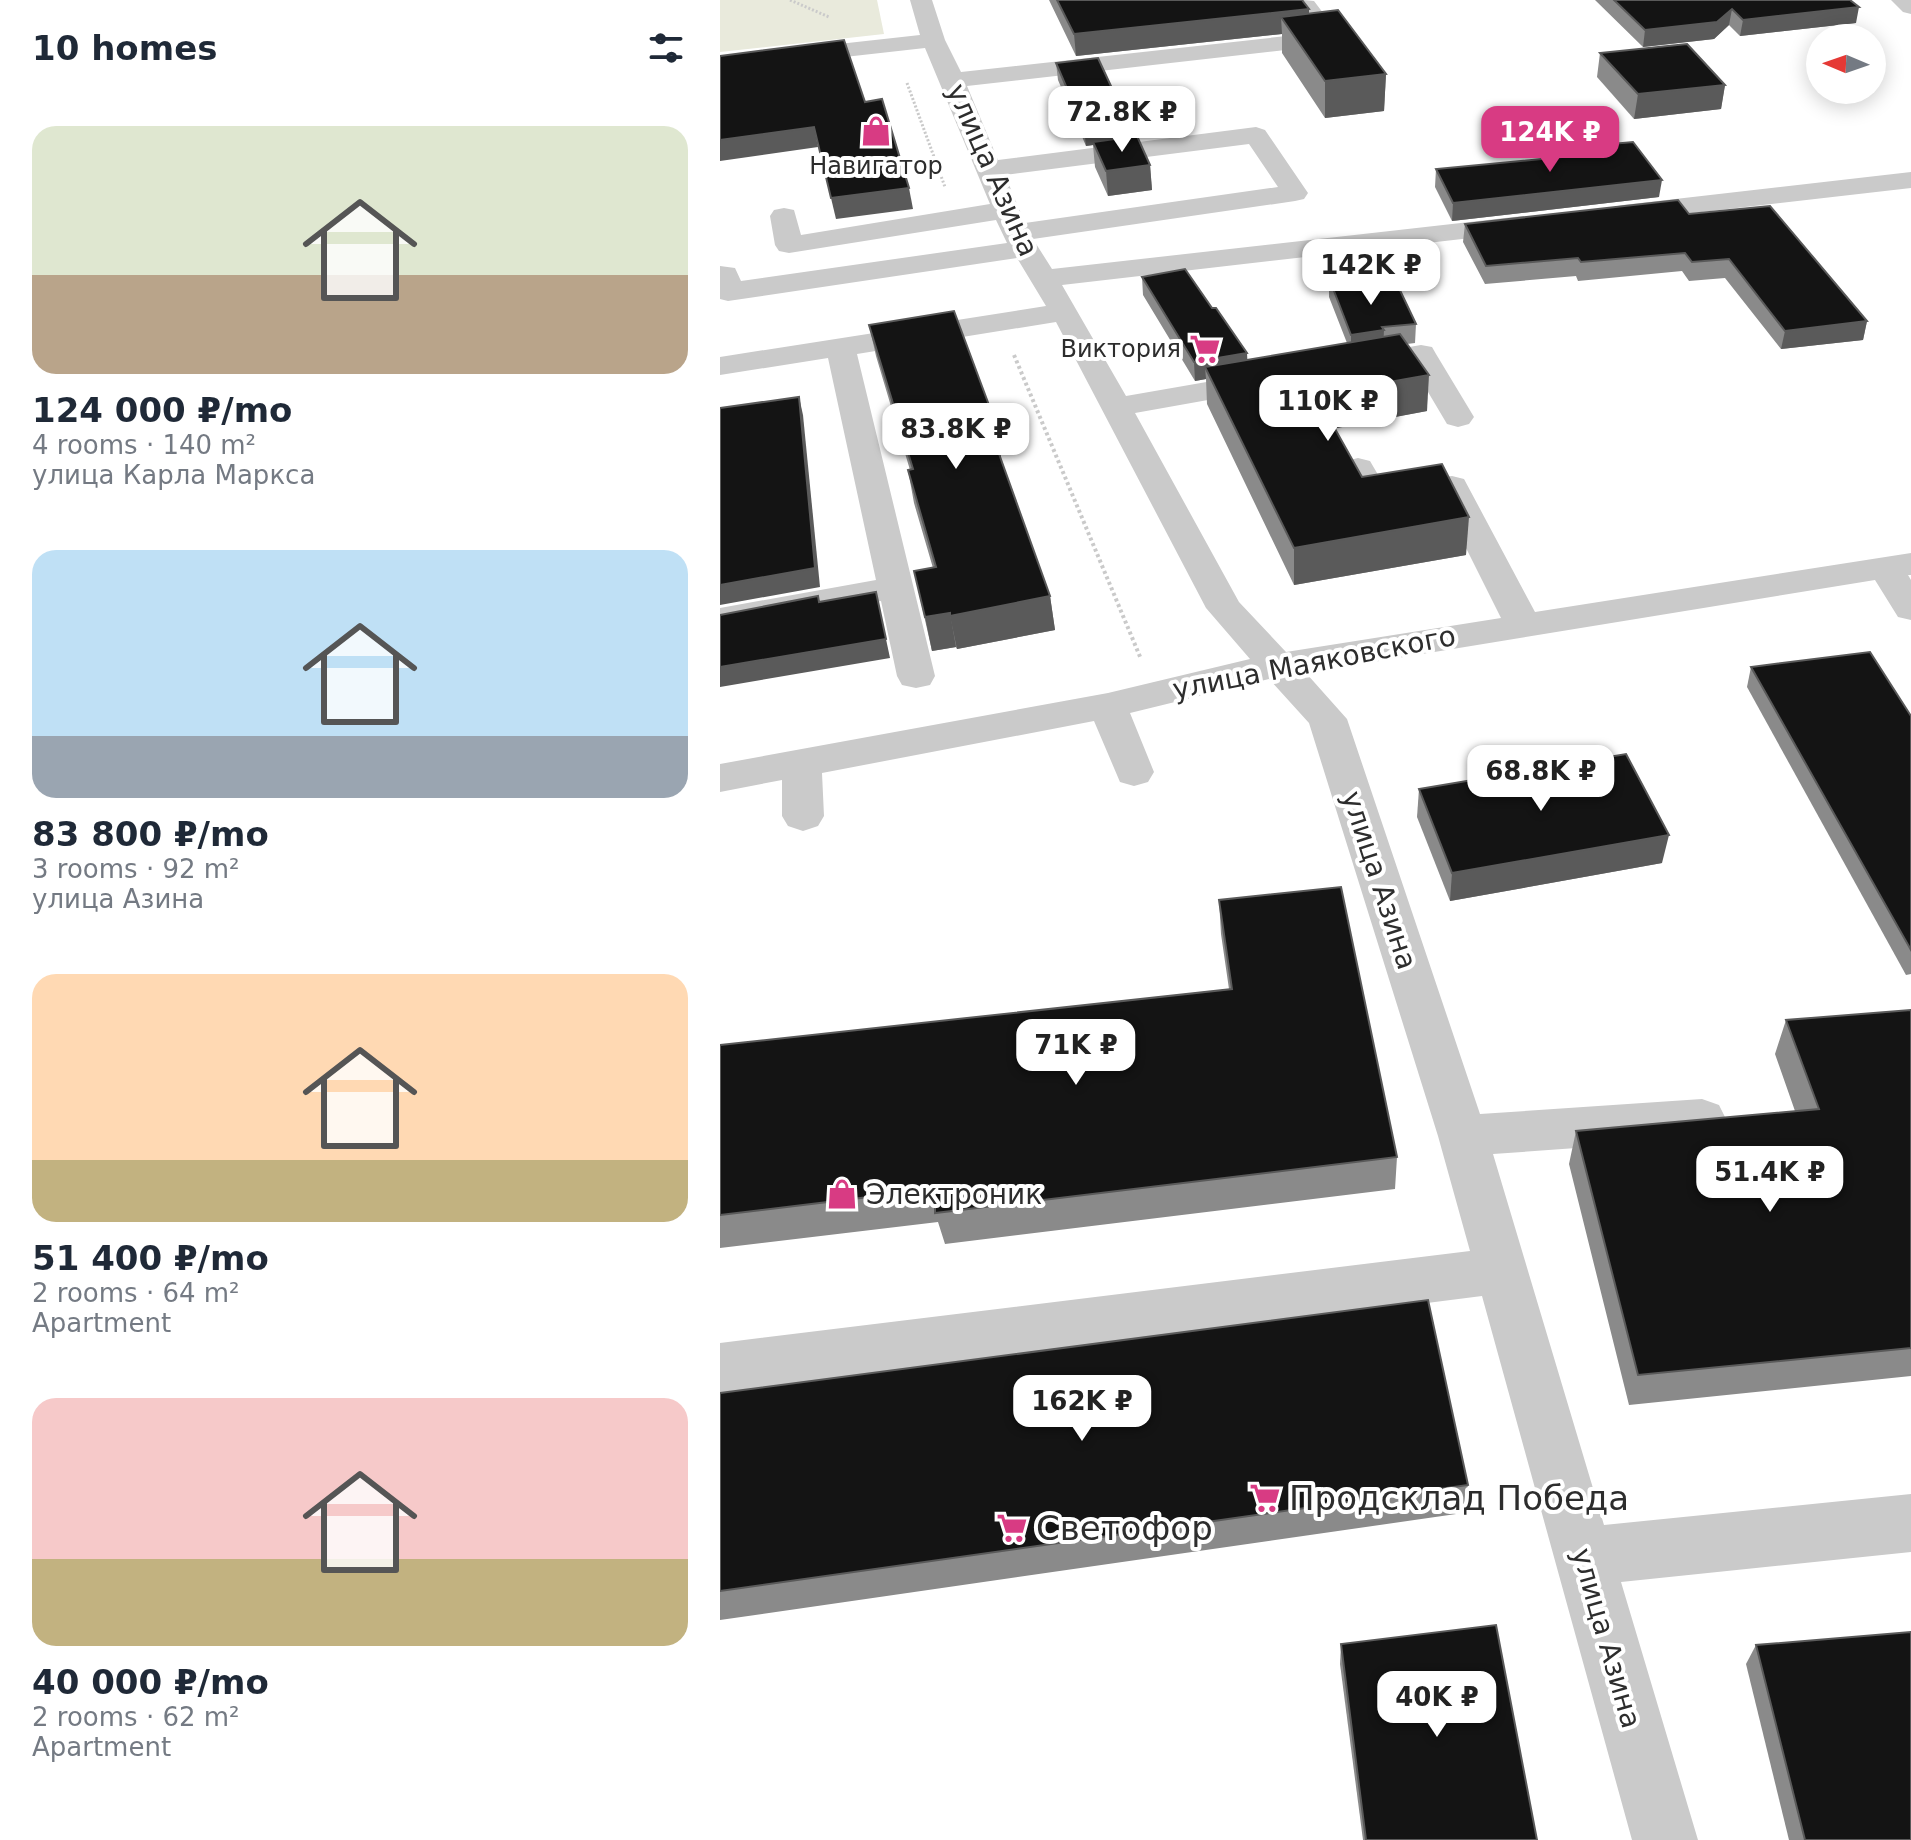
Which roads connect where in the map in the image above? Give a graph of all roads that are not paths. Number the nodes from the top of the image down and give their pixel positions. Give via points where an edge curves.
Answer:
1 (921, 0) edge
2 (1902, 0) edge
3 (1306, 6) edge
4 (1911, 7) edge
5 (933, 40) junction
6 (720, 64) edge
7 (953, 80) junction
8 (990, 169) junction
9 (1911, 180) edge
10 (784, 216) dead end
11 (1596, 216) edge
12 (1549, 221) edge
13 (1015, 231) junction
14 (720, 275) edge
15 (1045, 278) junction
16 (1065, 312) junction
17 (841, 349) junction
18 (720, 366) edge
19 (1117, 407) junction
20 (1458, 417) dead end
21 (1358, 468) edge
22 (1898, 565) edge
23 (895, 587) junction
24 (1911, 609) edge
25 (720, 620) edge
26 (1522, 623) junction
27 (1278, 665) junction
28 (916, 676) dead end
29 (1108, 706) junction
30 (802, 762) junction
31 (1134, 772) dead end
32 (720, 778) edge
33 (803, 816) dead end
34 (1702, 1119) edge
35 (1463, 1136) junction
36 (1503, 1270) junction
37 (720, 1368) edge
38 (1911, 1523) edge
39 (1583, 1557) junction
40 (1665, 1840) edge

1 - 5 street, улица Азина
2 - 4 street
3 - 7 street via 1330,38
5 - 6 street
5 - 7 street, улица Азина
7 - 8 street, улица Азина
8 - 13 street, улица Азина
8 - 13 street via 1256,135 1295,193
9 - 11 street
10 - 13 street via 789,245
12 - 15 street
13 - 14 street via 728,292 725,274
13 - 15 street, улица Азина
15 - 16 street, улица Азина
16 - 17 street
16 - 19 street, улица Азина
17 - 18 street
17 - 23 street
19 - 20 street via 1421,354
19 - 27 street, улица Азина via 1224,608
21 - 26 street via 1374,497 1452,486
22 - 24 street
22 - 26 street, улица Маяковского
23 - 25 street
23 - 28 street
26 - 27 street, улица Маяковского
27 - 29 street, улица Маяковского
27 - 35 street, улица Азина via 1327,719
29 - 30 street, улица Маяковского
29 - 31 street
30 - 32 street, улица Маяковского
30 - 33 street
34 - 35 street
35 - 36 street, улица Азина
36 - 37 street
36 - 39 street, улица Азина
38 - 39 street
39 - 40 street, улица Азина

